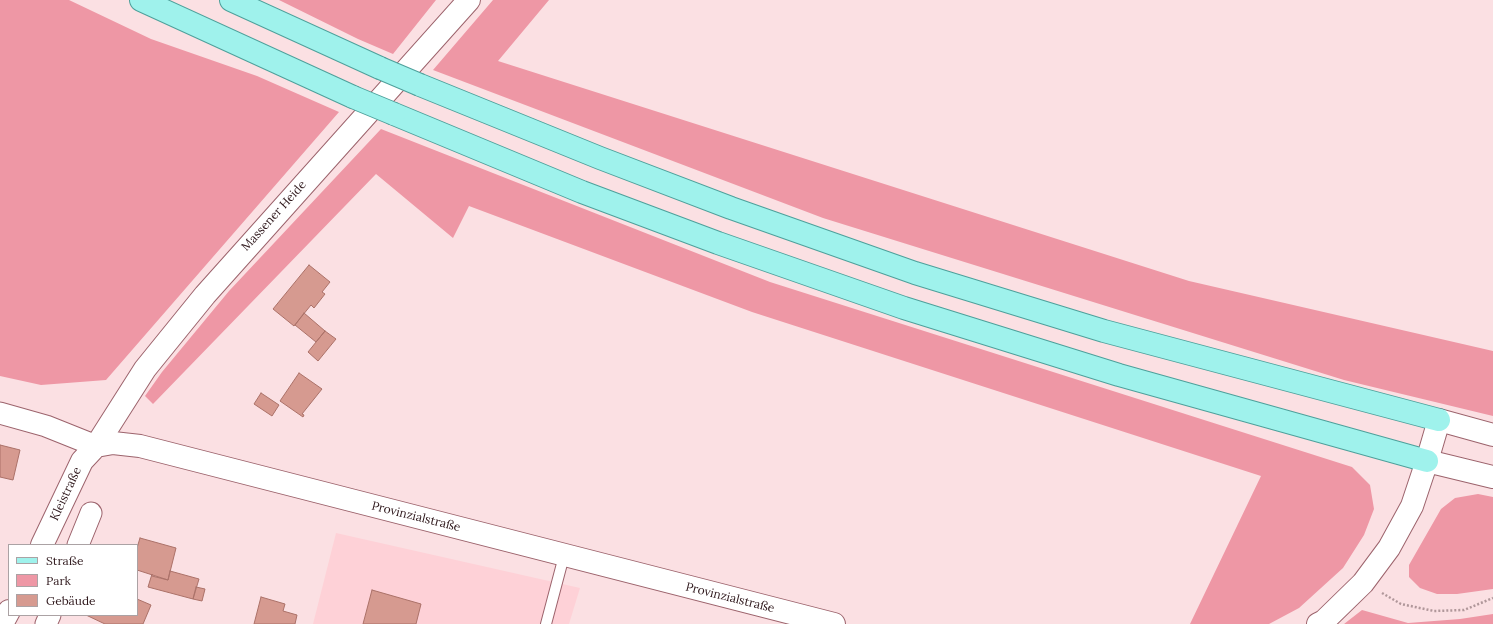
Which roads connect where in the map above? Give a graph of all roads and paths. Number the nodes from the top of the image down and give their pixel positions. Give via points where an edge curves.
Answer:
1 (141, 0) edge
2 (231, 0) edge
3 (469, 0) edge
4 (0, 413) edge
5 (1439, 420) junction
6 (1493, 435) edge
7 (96, 446) junction
8 (1427, 461) junction
9 (1493, 477) edge
10 (91, 514) dead end
11 (42, 544) edge
12 (78, 544) edge
13 (564, 556) junction
14 (1363, 583) junction
15 (1493, 598) edge
16 (8, 613) edge
17 (2, 624) edge
18 (546, 624) edge
19 (834, 624) edge
20 (1318, 624) edge

1 - 8 main road, bridge via 353,97 582,192 904,308 1119,375
2 - 5 main road, bridge via 380,68 600,158 731,208 915,273 1104,331
3 - 7 main road, Massener Heide via 205,295 145,369
4 - 7 street, Provinzialstraße via 46,426
5 - 6 main road
5 - 8 main road
7 - 11 main road, Kleistraße via 82,461
7 - 13 main road, Provinzialstraße via 113,443 140,446
8 - 9 main road
8 - 14 main road via 1412,506 1389,548
10 - 12 street
13 - 18 lane
13 - 19 main road, Provinzialstraße
14 - 15 path via 1401,604 1434,611 1464,610
14 - 20 main road
16 - 17 main road

